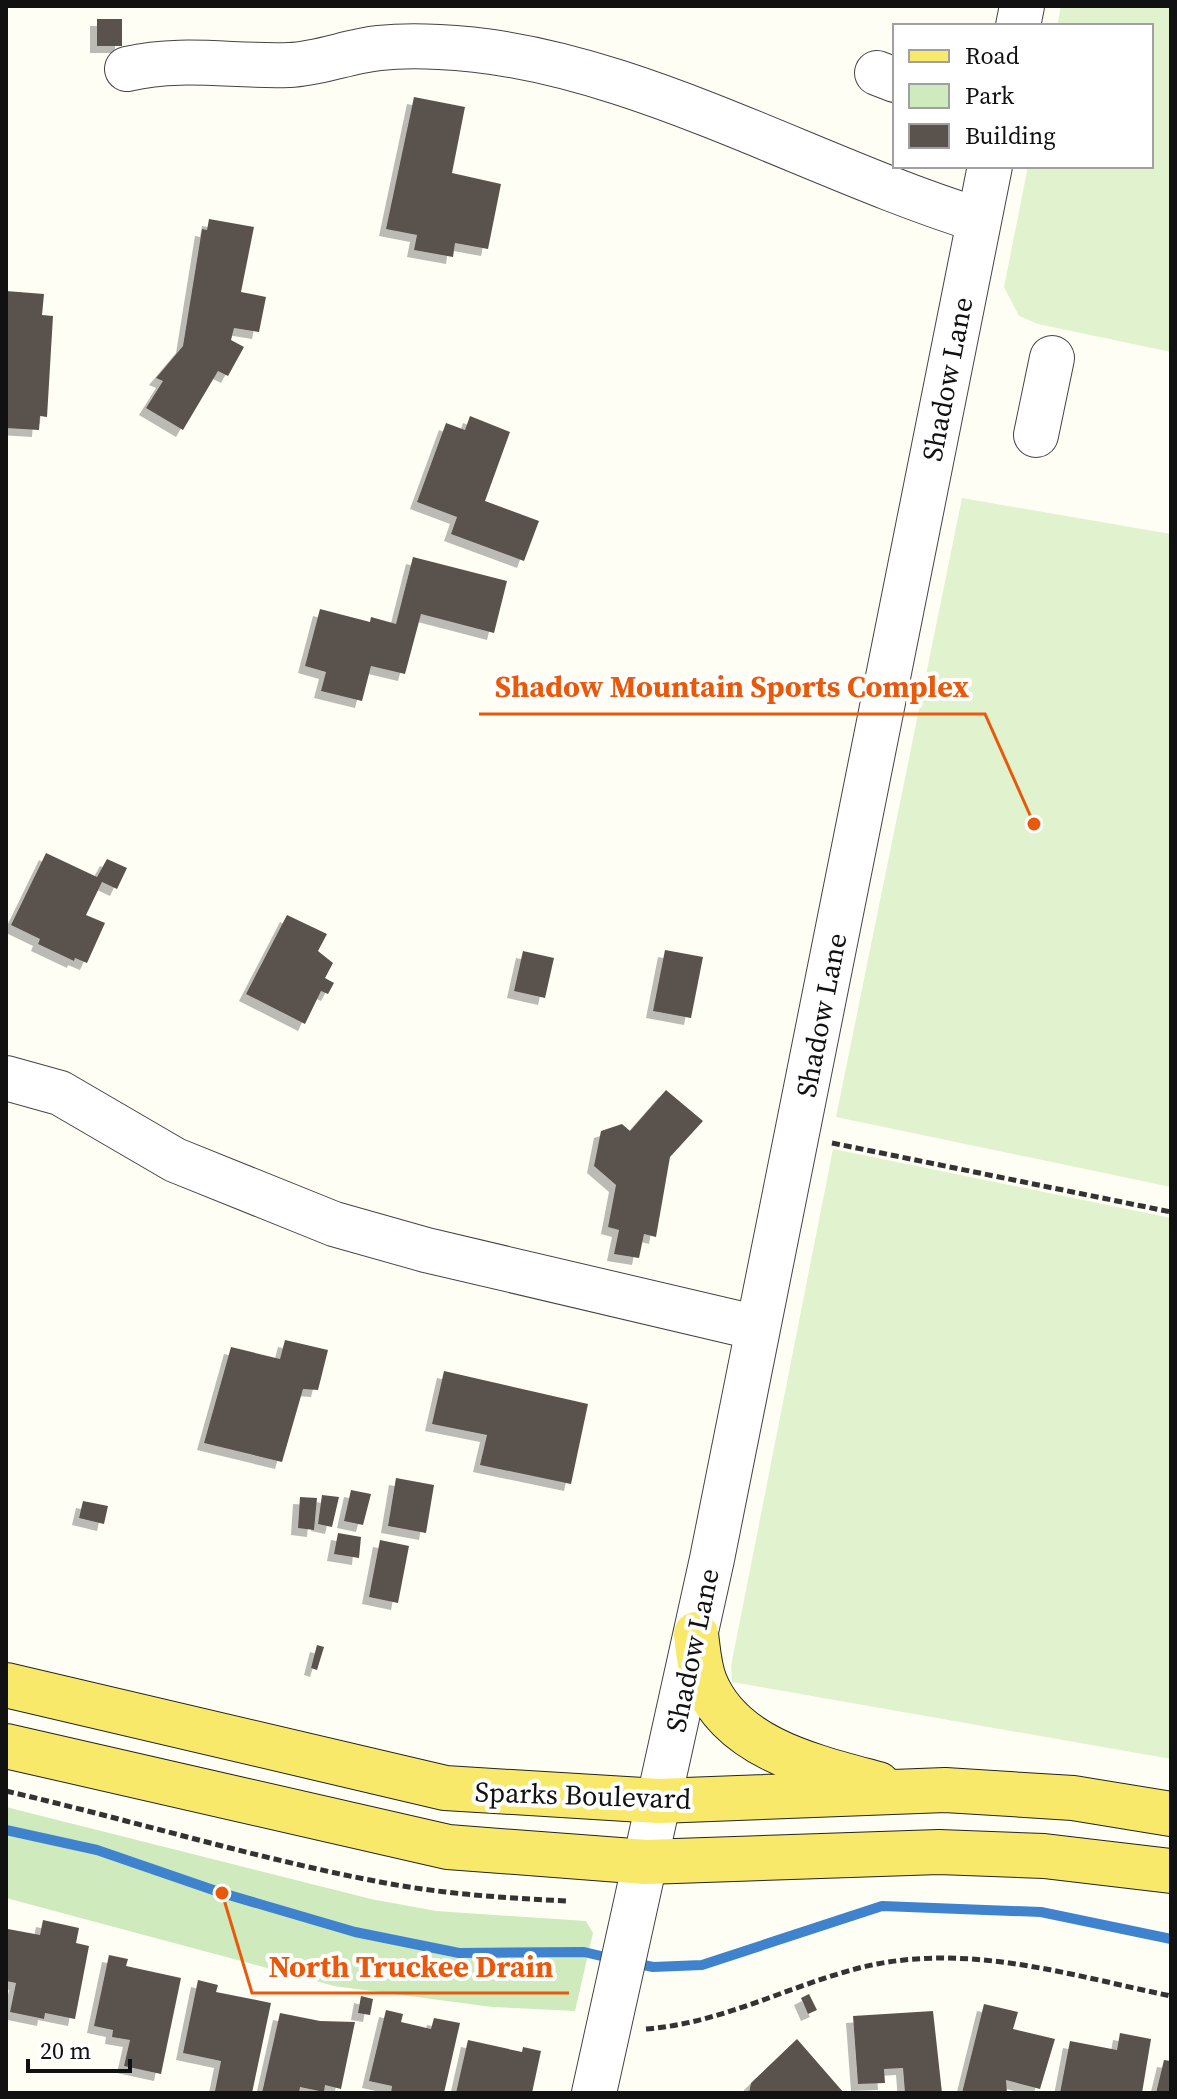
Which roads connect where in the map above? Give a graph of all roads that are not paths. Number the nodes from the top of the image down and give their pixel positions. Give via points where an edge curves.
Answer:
1 (127, 69) dead end
2 (990, 168) edge
3 (979, 220) junction
4 (1052, 358) dead end
5 (1036, 435) dead end
6 (6, 1078) edge
7 (758, 1328) junction
8 (696, 1634) junction
9 (6, 1685) edge
10 (6, 1746) edge
11 (907, 1792) junction
12 (659, 1801) junction
13 (1171, 1814) edge
14 (646, 1862) junction
15 (1171, 1871) edge
16 (594, 2093) edge

1 - 3 street via 163,60 293,65 378,48 440,47 514,56 583,72
2 - 3 street, Shadow Lane
3 - 7 street, Shadow Lane
4 - 5 street
6 - 7 street via 60,1093 175,1160 334,1224
7 - 8 street, Shadow Lane
8 - 11 main road via 703,1679 715,1703 740,1731 787,1755
8 - 12 street, Shadow Lane
9 - 12 main road, Sparks Boulevard via 445,1788
10 - 14 main road, Sparks Boulevard via 448,1847
11 - 12 main road, Sparks Boulevard
11 - 13 main road, Sparks Boulevard via 1073,1798
12 - 14 street, Shadow Lane
14 - 15 main road, Sparks Boulevard via 939,1852 1044,1856
14 - 16 street, Shadow Lane

